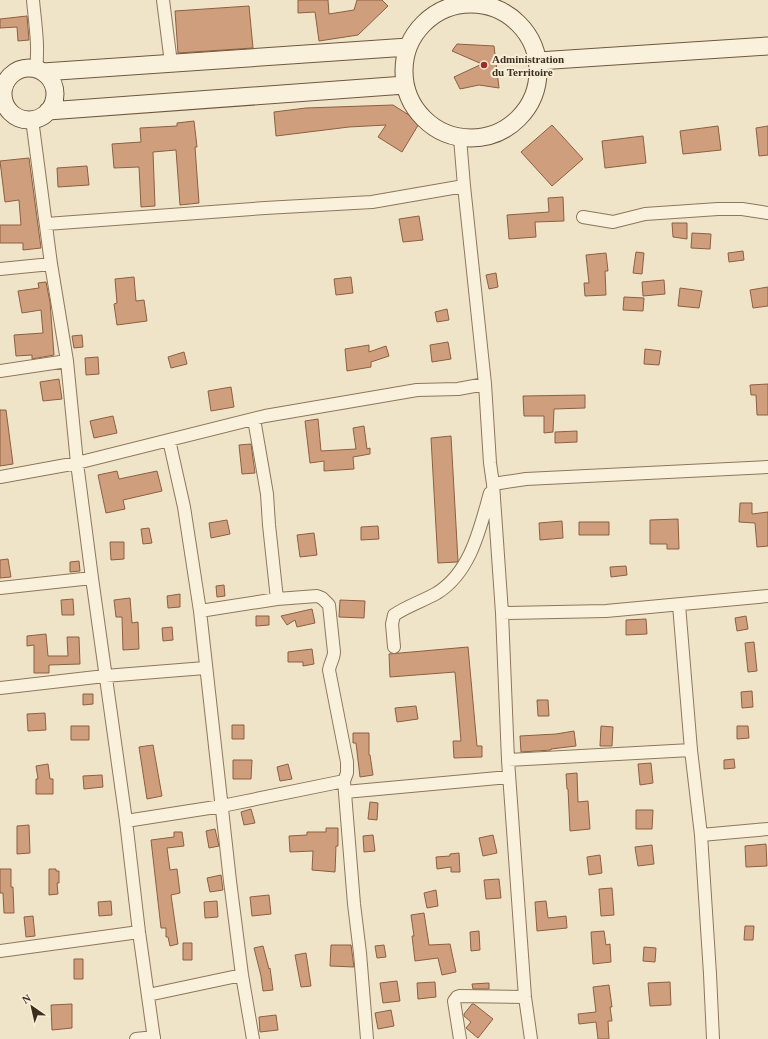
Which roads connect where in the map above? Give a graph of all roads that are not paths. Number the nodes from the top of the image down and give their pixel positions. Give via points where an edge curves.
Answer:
1 (33, 0) edge
2 (163, 0) edge
3 (464, 2) edge
4 (768, 46) edge
5 (408, 47) junction
6 (538, 62) junction
7 (171, 63) junction
8 (39, 70) junction
9 (7, 74) edge
10 (405, 85) junction
11 (48, 111) junction
12 (7, 115) edge
13 (32, 119) junction
14 (460, 138) junction
15 (464, 186) junction
16 (768, 213) edge
17 (583, 217) dead end
18 (46, 224) junction
19 (51, 264) junction
20 (0, 270) edge
21 (67, 361) junction
22 (0, 371) edge
23 (485, 384) junction
24 (254, 419) junction
25 (169, 440) junction
26 (77, 463) junction
27 (768, 467) edge
28 (0, 477) edge
29 (493, 484) junction
30 (92, 578) junction
31 (0, 588) edge
32 (768, 596) edge
33 (277, 599) junction
34 (679, 605) junction
35 (200, 611) junction
36 (502, 613) junction
37 (394, 647) dead end
38 (206, 668) junction
39 (105, 676) junction
40 (0, 688) edge
41 (691, 750) junction
42 (508, 760) junction
43 (509, 777) junction
44 (345, 786) junction
45 (222, 806) junction
46 (126, 821) junction
47 (768, 829) edge
48 (701, 835) junction
49 (139, 932) junction
50 (0, 951) edge
51 (242, 975) junction
52 (148, 995) junction
53 (525, 997) junction
54 (154, 1038) edge
55 (136, 1039) edge
56 (253, 1039) edge
57 (367, 1039) edge
58 (460, 1039) edge
59 (531, 1039) edge
60 (713, 1039) edge

1 - 8 street
2 - 7 street
3 - 5 street via 430,18 417,31
3 - 6 street via 485,5 504,12 520,25 532,42
4 - 6 street
5 - 7 street
5 - 10 street via 403,66
6 - 14 street via 538,82 531,102 518,119 501,131 488,136
7 - 8 street
8 - 9 street via 28,68
8 - 11 street via 49,77 55,90 55,98
9 - 12 street via 4,94 9,109
10 - 11 street
10 - 14 street via 412,104 424,120 441,132
11 - 13 street
12 - 13 street
13 - 18 street
14 - 15 street
15 - 18 street via 372,202
15 - 23 street
16 - 17 street via 718,209 644,214 613,222
18 - 19 street
19 - 20 street
19 - 21 street
21 - 22 street
21 - 26 street
23 - 24 street via 458,389 417,390
23 - 29 street
24 - 25 street
24 - 33 street via 267,494
25 - 26 street
25 - 35 street via 184,507
26 - 28 street
26 - 30 street
27 - 29 street via 526,479
29 - 36 street
29 - 37 street via 477,540 452,581 437,593 394,615
30 - 31 street
30 - 39 street
32 - 34 street
33 - 35 street
33 - 44 street via 318,596 329,605 334,652 329,670 347,762
34 - 36 street via 606,611
34 - 41 street
35 - 38 street
36 - 42 street
38 - 39 street
38 - 45 street
39 - 40 street
39 - 46 street
41 - 42 street
41 - 48 street
42 - 43 street
43 - 44 street
43 - 53 street
44 - 45 street
44 - 57 street
45 - 46 street
45 - 51 street
46 - 49 street
47 - 48 street
48 - 60 street
49 - 50 street
49 - 52 street
51 - 52 street
51 - 56 street
52 - 54 street
53 - 58 street via 457,997 454,1000
53 - 59 street
54 - 55 street

